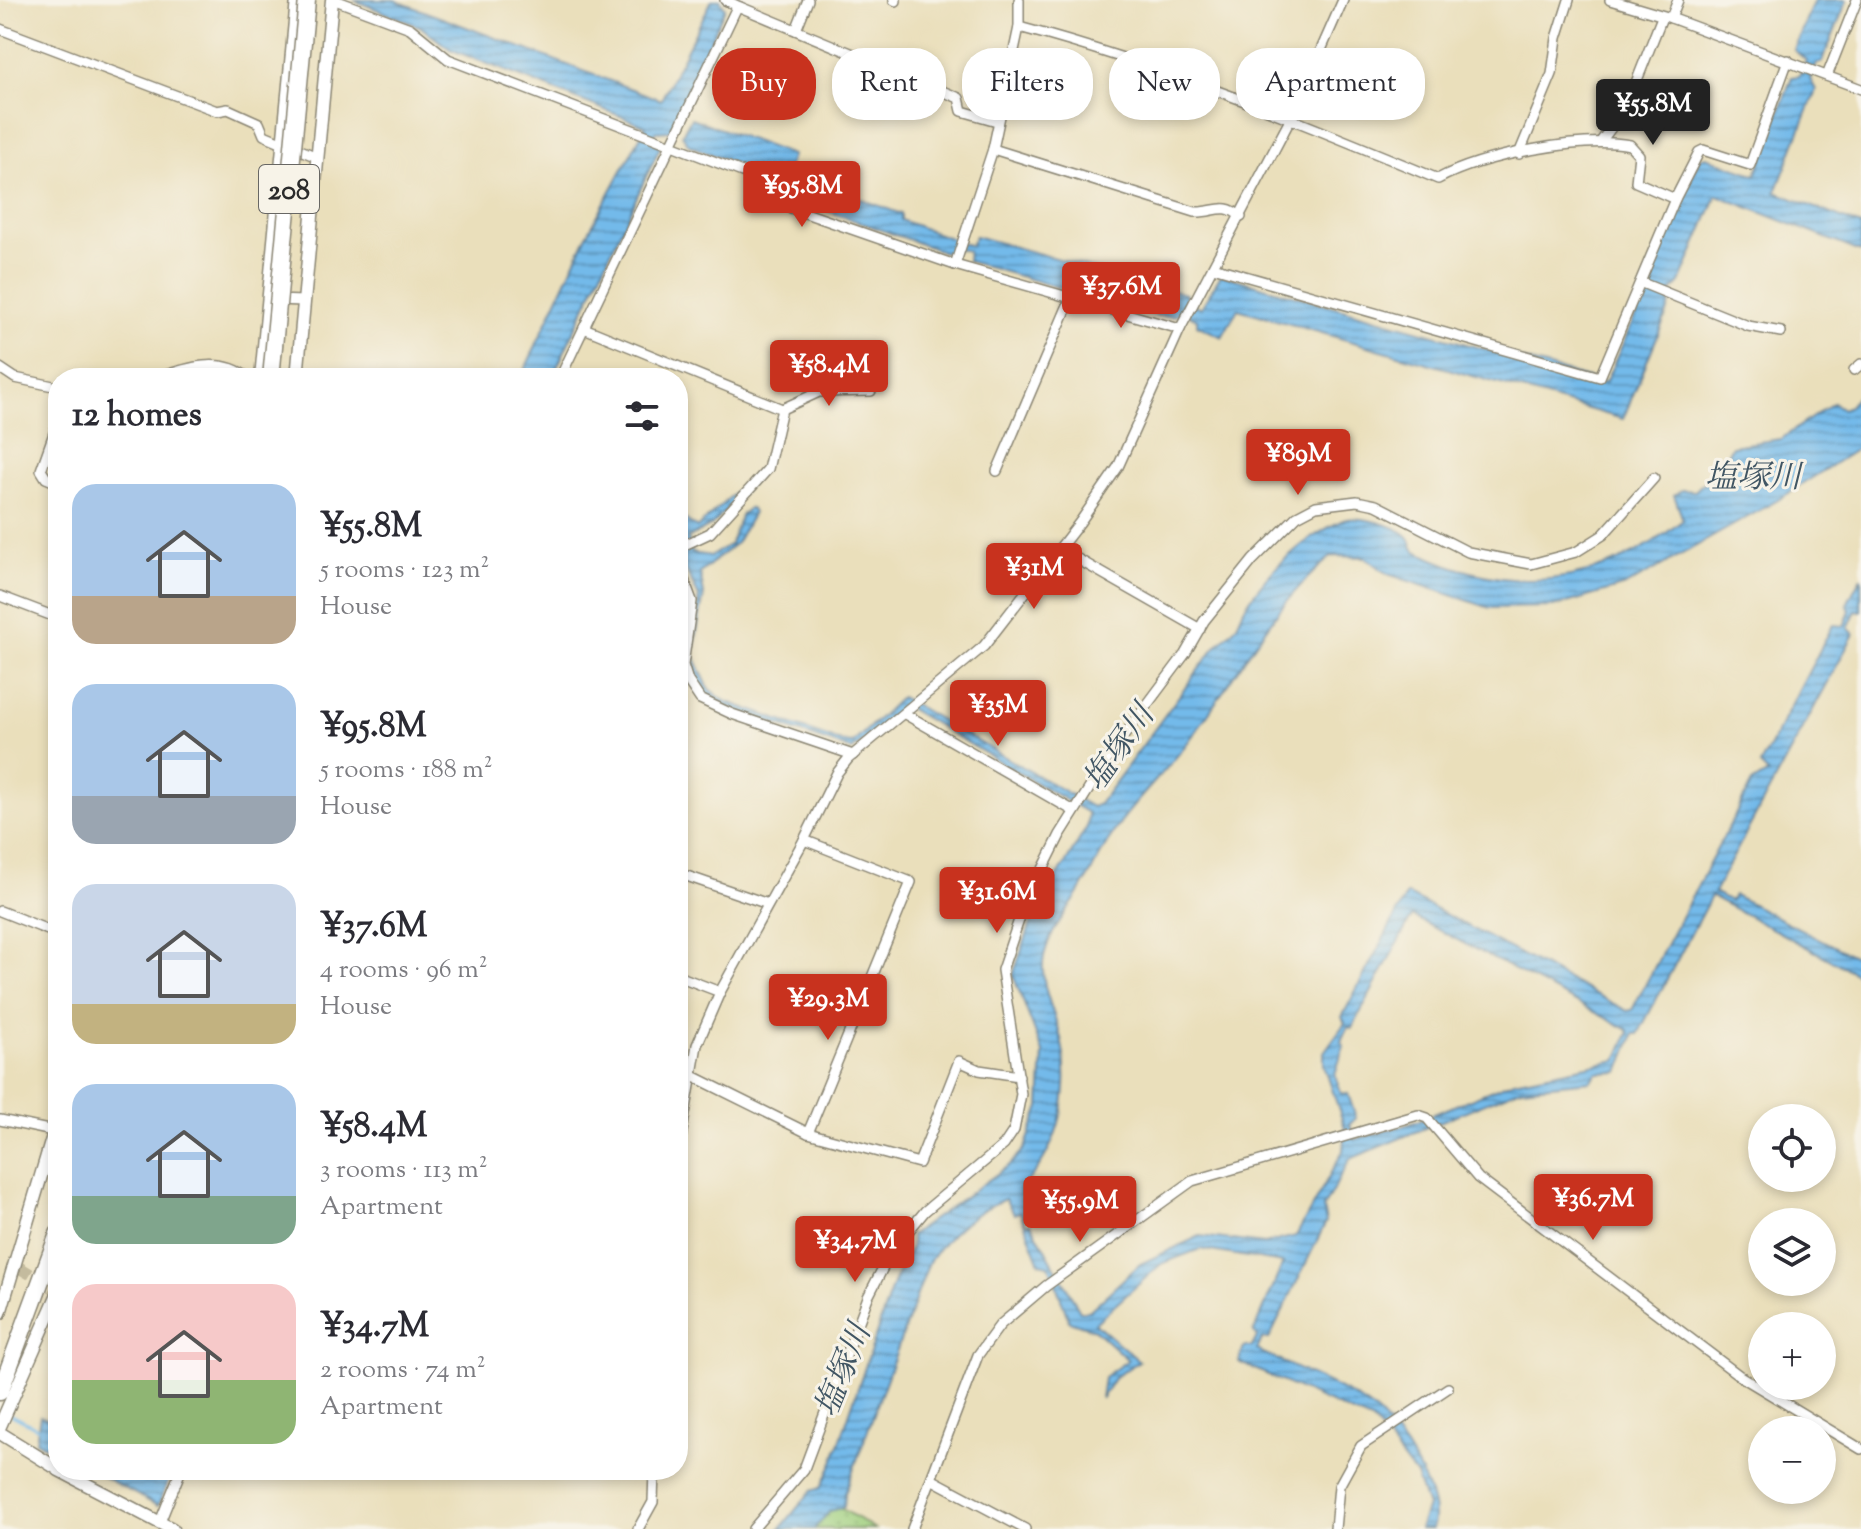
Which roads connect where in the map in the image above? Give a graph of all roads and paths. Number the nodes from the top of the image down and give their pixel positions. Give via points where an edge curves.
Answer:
1 (297, 0) edge
2 (307, 0) edge
3 (334, 0) edge
4 (725, 0) edge
5 (808, 0) edge
6 (1019, 0) edge
7 (1343, 0) edge
8 (1569, 0) edge
9 (1610, 0) edge
10 (1678, 0) edge
11 (1857, 0) edge
12 (740, 7) junction
13 (1666, 17) junction
14 (1019, 27) junction
15 (0, 29) edge
16 (796, 30) junction
17 (1322, 48) edge
18 (1788, 60) junction
19 (1823, 74) junction
20 (1861, 89) edge
21 (1236, 98) edge
22 (1290, 120) edge
23 (1296, 120) edge
24 (997, 121) junction
25 (1602, 140) junction
26 (283, 142) junction
27 (671, 143) junction
28 (993, 149) junction
29 (1519, 154) junction
30 (317, 157) junction
31 (1675, 199) junction
32 (1241, 217) junction
33 (958, 261) junction
34 (1213, 267) junction
35 (1646, 284) junction
36 (1071, 298) junction
37 (267, 300) junction
38 (304, 301) junction
39 (1182, 325) junction
40 (584, 328) junction
41 (1781, 332) dead end
42 (0, 368) edge
43 (185, 368) edge
44 (226, 368) edge
45 (262, 368) edge
46 (272, 368) edge
47 (298, 368) edge
48 (565, 368) edge
49 (682, 368) edge
50 (688, 371) edge
51 (48, 385) edge
52 (871, 391) dead end
53 (782, 409) junction
54 (48, 450) edge
55 (997, 471) dead end
56 (1654, 478) dead end
57 (48, 479) edge
58 (688, 543) edge
59 (1060, 549) junction
60 (688, 590) edge
61 (0, 596) edge
62 (48, 614) edge
63 (688, 629) edge
64 (1200, 629) junction
65 (688, 681) edge
66 (905, 714) junction
67 (853, 755) junction
68 (1074, 811) junction
69 (804, 840) junction
70 (688, 876) edge
71 (768, 904) junction
72 (0, 911) edge
73 (48, 930) edge
74 (688, 980) edge
75 (720, 992) junction
76 (693, 1076) junction
77 (1019, 1076) junction
78 (688, 1102) edge
79 (0, 1120) edge
80 (48, 1126) edge
81 (808, 1133) junction
82 (48, 1158) edge
83 (48, 1264) edge
84 (48, 1312) edge
85 (0, 1313) edge
86 (1448, 1388) dead end
87 (0, 1392) edge
88 (0, 1426) edge
89 (0, 1433) edge
90 (1861, 1449) edge
91 (48, 1463) edge
92 (931, 1479) junction
93 (78, 1480) edge
94 (177, 1480) edge
95 (654, 1480) edge
96 (160, 1522) junction
97 (172, 1529) edge
98 (638, 1529) edge
99 (753, 1529) edge
100 (912, 1529) edge
101 (1025, 1529) edge
102 (1335, 1529) edge

1 - 26 main road
2 - 46 highway, 208, bridge
3 - 27 street via 410,28 448,59
3 - 30 main road
4 - 12 street
5 - 16 street
6 - 14 street
7 - 17 street
8 - 29 street via 1552,74
9 - 13 street
10 - 13 street
11 - 19 street
12 - 16 street
12 - 27 street via 732,13
13 - 18 street
13 - 25 street via 1626,108
14 - 21 street via 1087,45
14 - 24 street
15 - 26 street via 217,111 228,109
16 - 24 street via 959,98 962,111
18 - 19 street
18 - 31 street via 1750,165 1703,150
19 - 20 street
22 - 32 street
23 - 29 street via 1438,179 1467,164
24 - 28 street
25 - 29 street
25 - 31 street via 1630,145 1639,155 1636,182
26 - 30 street
26 - 37 main road
27 - 33 street via 768,182 791,208
27 - 40 street
28 - 32 street via 1195,212 1223,206
28 - 33 street
30 - 38 main road
31 - 35 street
32 - 34 street
33 - 36 street
34 - 35 street via 1600,377
34 - 39 street
35 - 41 street via 1748,326
36 - 39 street
36 - 55 street
37 - 38 street
37 - 45 main road
38 - 47 main road
39 - 59 street via 1118,467
40 - 48 street
40 - 49 street
42 - 51 street via 15,378
43 - 44 street
50 - 53 street
52 - 53 street via 819,392
53 - 58 street via 768,469 710,533
54 - 57 street via 41,470
56 - 64 street via 1603,535 1576,552 1531,564 1468,552 1376,505 1357,501 1316,506 1297,516 1253,560
59 - 64 street
59 - 66 street via 984,646
60 - 63 street
61 - 62 street
64 - 68 street
65 - 67 street via 700,699 732,714
66 - 67 street
66 - 68 street
67 - 69 street via 837,773
68 - 77 street via 1022,911 1002,970
69 - 71 street
69 - 81 street via 911,882
70 - 71 street
71 - 75 street
72 - 73 street
74 - 75 street
75 - 76 street via 697,1045
76 - 78 street
76 - 81 street
77 - 81 street via 959,1061 919,1163
77 - 99 street via 1014,1130 1004,1145 925,1211 891,1252 868,1297 812,1454
79 - 80 street
82 - 85 main road
83 - 87 highway
84 - 88 main road
86 - 102 street via 1361,1446 1339,1486
89 - 91 main road
90 - 92 street via 1740,1376 1478,1178 1427,1118 1418,1115 1192,1181 1046,1286 1000,1325 978,1355
92 - 100 street
92 - 101 street
93 - 96 main road
94 - 96 street
95 - 98 street via 653,1502
96 - 97 main road

